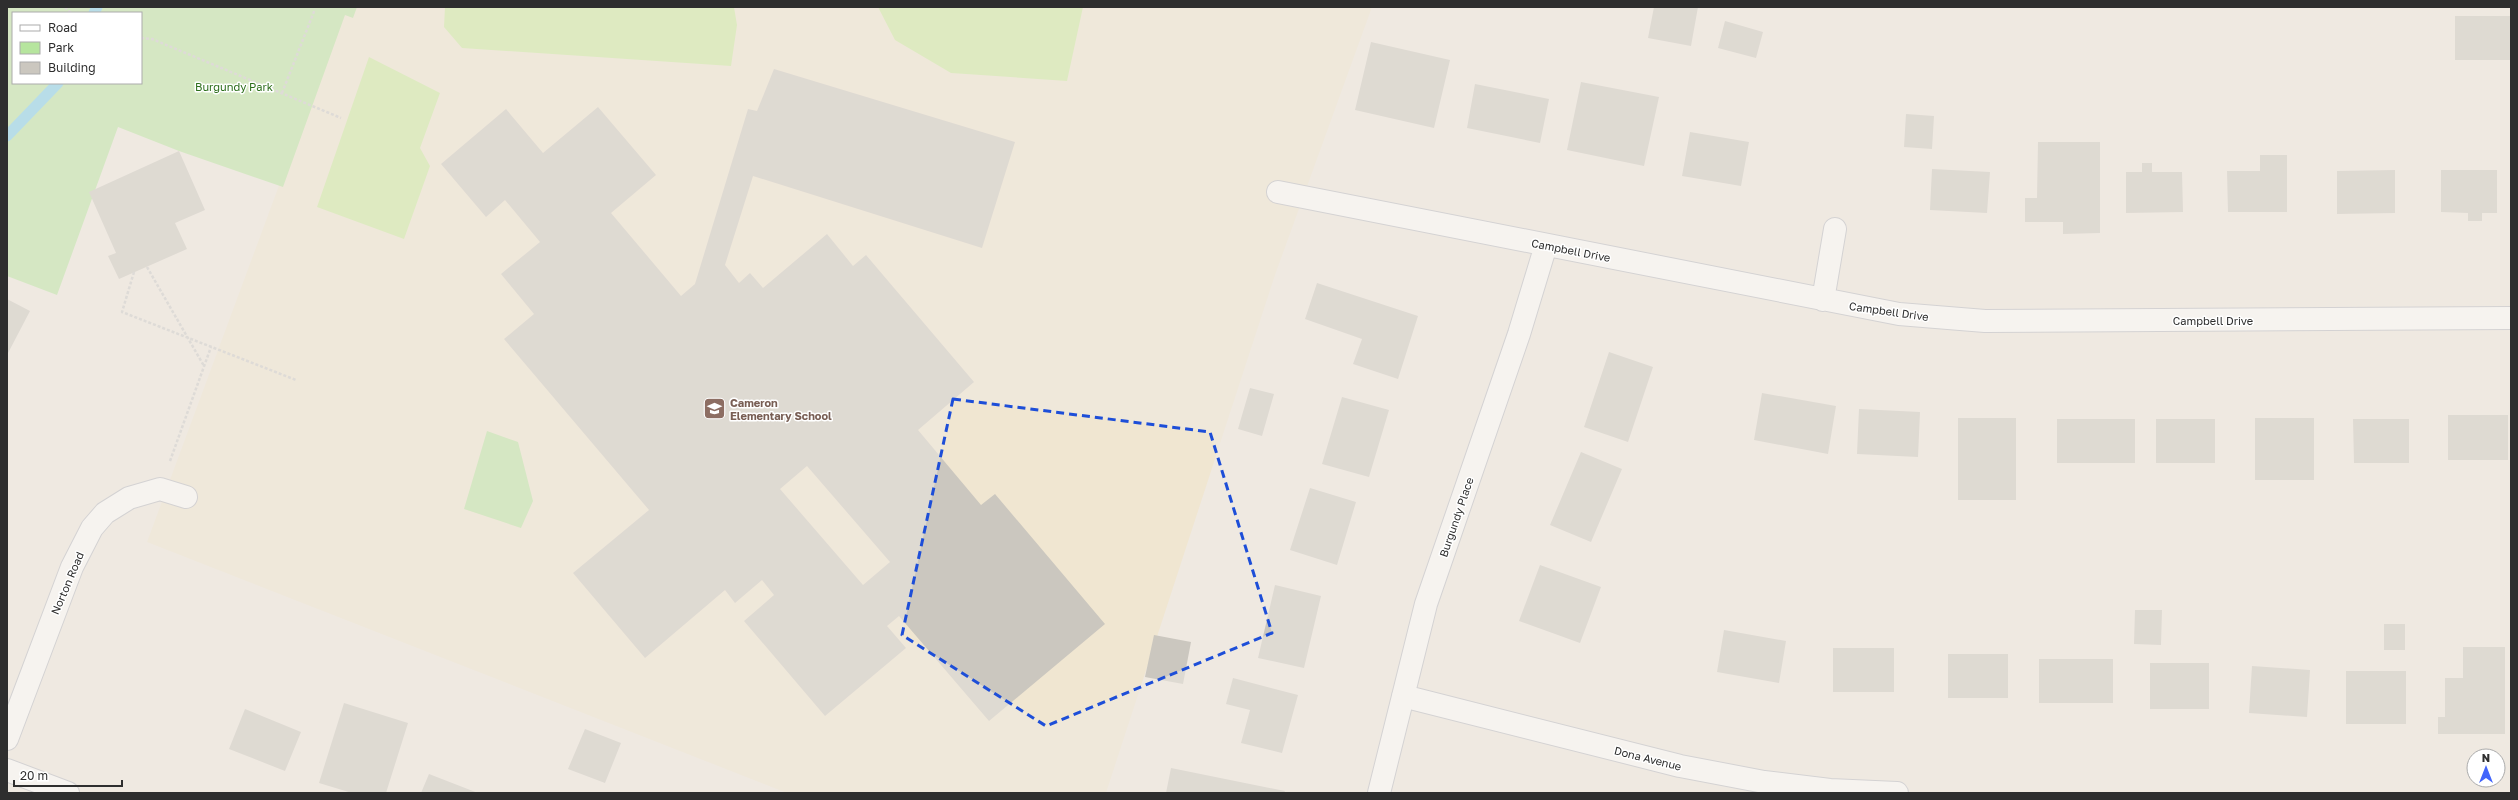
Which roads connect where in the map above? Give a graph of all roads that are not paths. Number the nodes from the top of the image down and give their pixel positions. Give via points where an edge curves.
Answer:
1 (1278, 192) dead end
2 (1835, 229) dead end
3 (1546, 245) junction
4 (1822, 300) junction
5 (2511, 318) edge
6 (186, 497) dead end
7 (1403, 696) junction
8 (7, 739) edge
9 (7, 770) edge
10 (68, 793) edge
11 (1379, 793) edge
12 (1897, 793) edge

1 - 3 street, Campbell Drive
2 - 4 street
3 - 4 street, Campbell Drive
3 - 7 street, Burgundy Place via 1519,334 1426,604
4 - 5 street, Campbell Drive via 1899,314 1985,321
6 - 8 street, Norton Road via 160,489 129,498 105,513 92,528 72,567
7 - 11 street, Burgundy Place
7 - 12 street, Dona Avenue via 1680,766 1764,782
9 - 10 street

